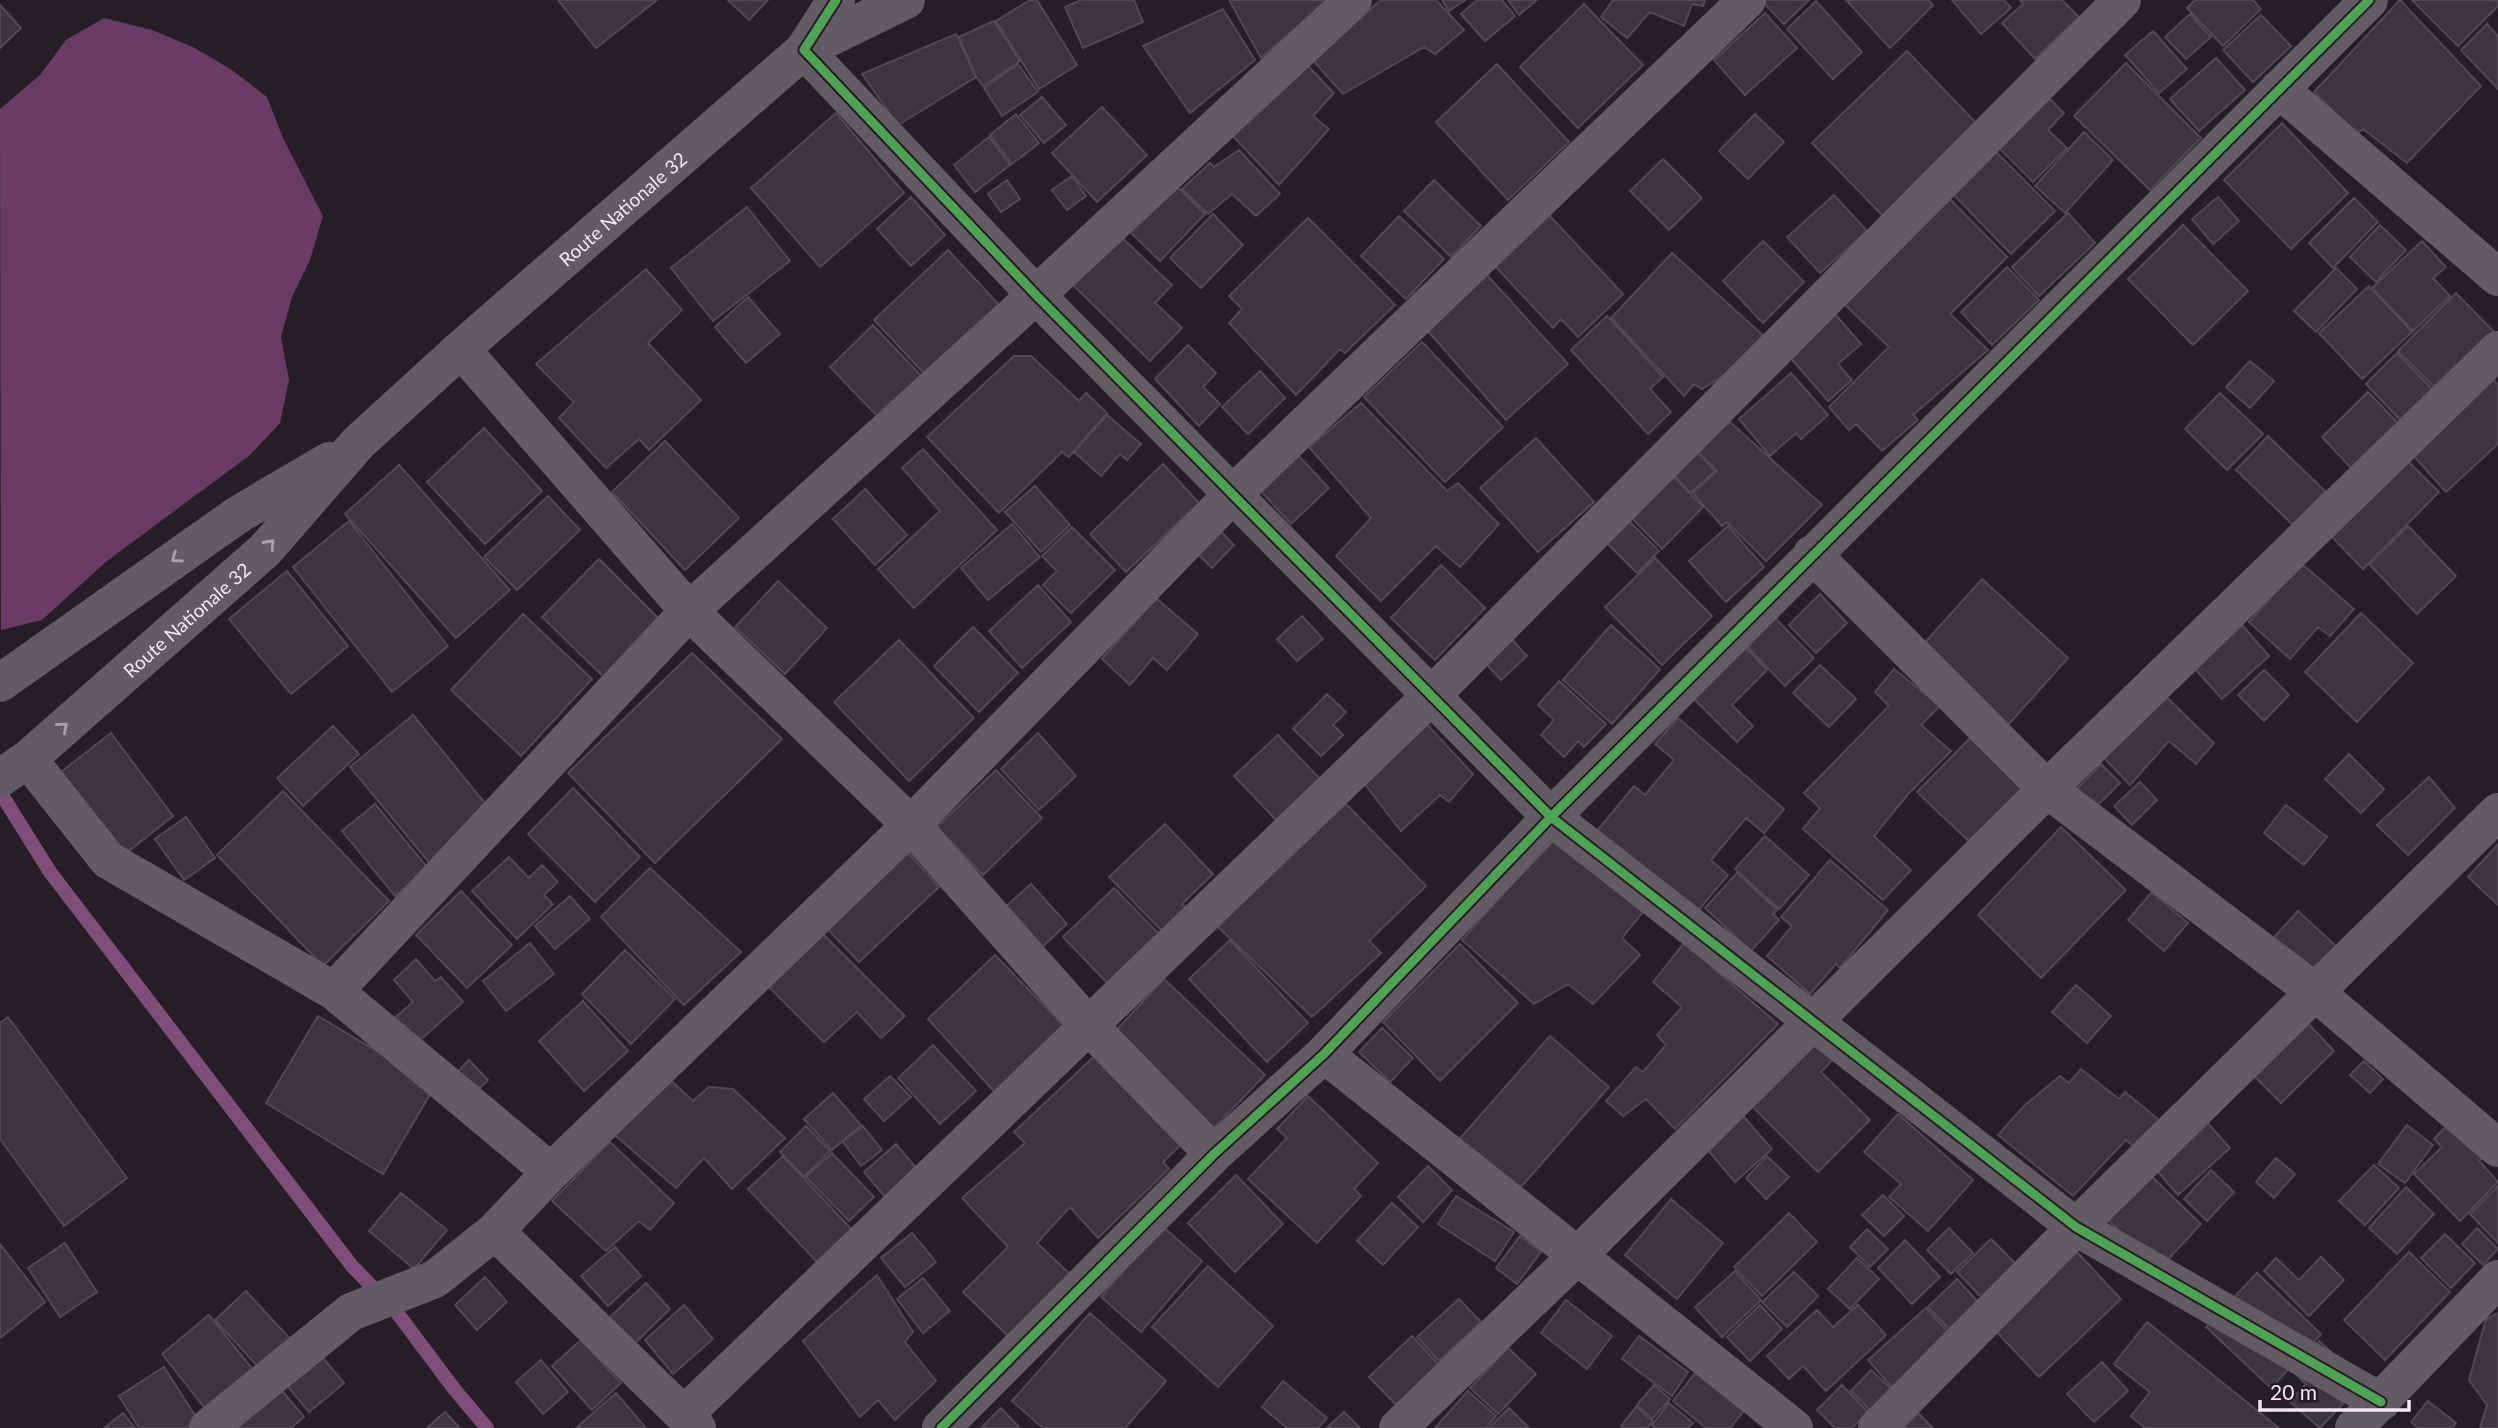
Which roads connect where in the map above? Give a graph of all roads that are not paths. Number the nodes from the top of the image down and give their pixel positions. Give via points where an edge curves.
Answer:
1 (836, 0) edge
2 (906, 0) edge
3 (1353, 0) edge
4 (1747, 0) edge
5 (2122, 0) edge
6 (2369, 0) edge
7 (804, 50) junction
8 (2279, 89) junction
9 (2498, 277) edge
10 (1036, 295) junction
11 (461, 349) junction
12 (2498, 350) edge
13 (358, 443) junction
14 (1233, 494) junction
15 (1812, 554) junction
16 (690, 611) junction
17 (0, 683) edge
18 (1431, 696) junction
19 (13, 769) edge
20 (2047, 789) junction
21 (2498, 812) edge
22 (1551, 817) junction
23 (911, 825) junction
24 (334, 991) junction
25 (2314, 991) junction
26 (1812, 1022) junction
27 (1088, 1025) junction
28 (1324, 1055) junction
29 (2498, 1148) edge
30 (1214, 1154) junction
31 (551, 1172) junction
32 (2076, 1227) junction
33 (495, 1231) junction
34 (1577, 1256) junction
35 (2498, 1279) edge
36 (2381, 1402) junction
37 (691, 1422) edge
38 (208, 1428) edge
39 (941, 1428) edge
40 (1398, 1428) edge
41 (1794, 1428) edge
42 (1877, 1428) edge
43 (2354, 1428) edge

1 - 7 street
2 - 7 street, Route Nationale 32
3 - 10 street
4 - 14 street
5 - 18 street
6 - 8 street
7 - 10 street
7 - 11 street, Route Nationale 32
8 - 9 street
8 - 15 street
10 - 14 street
10 - 16 street
11 - 13 street, Route Nationale 32
11 - 16 street
12 - 20 street
13 -> 17 street, Route Nationale 32 via 239,514
19 -> 13 street, Route Nationale 32 via 265,550
14 - 18 street
14 - 23 street
15 - 20 street
15 - 22 street
16 - 23 street
16 - 24 street
18 - 22 street
18 - 27 street
19 - 24 street via 107,860
20 - 25 street
20 - 26 street
21 - 25 street
22 - 26 street
22 - 28 street
23 - 27 street
23 - 31 street
24 - 31 street
25 - 29 street
25 - 32 street
26 - 32 street
26 - 34 street
27 - 30 street
27 - 37 street
28 - 30 street
28 - 34 street
30 - 39 street
31 - 33 street
32 - 36 street
32 - 42 street
33 - 37 street
33 - 38 street via 435,1279 351,1312
34 - 40 street
34 - 41 street
35 - 36 street
36 - 43 street

